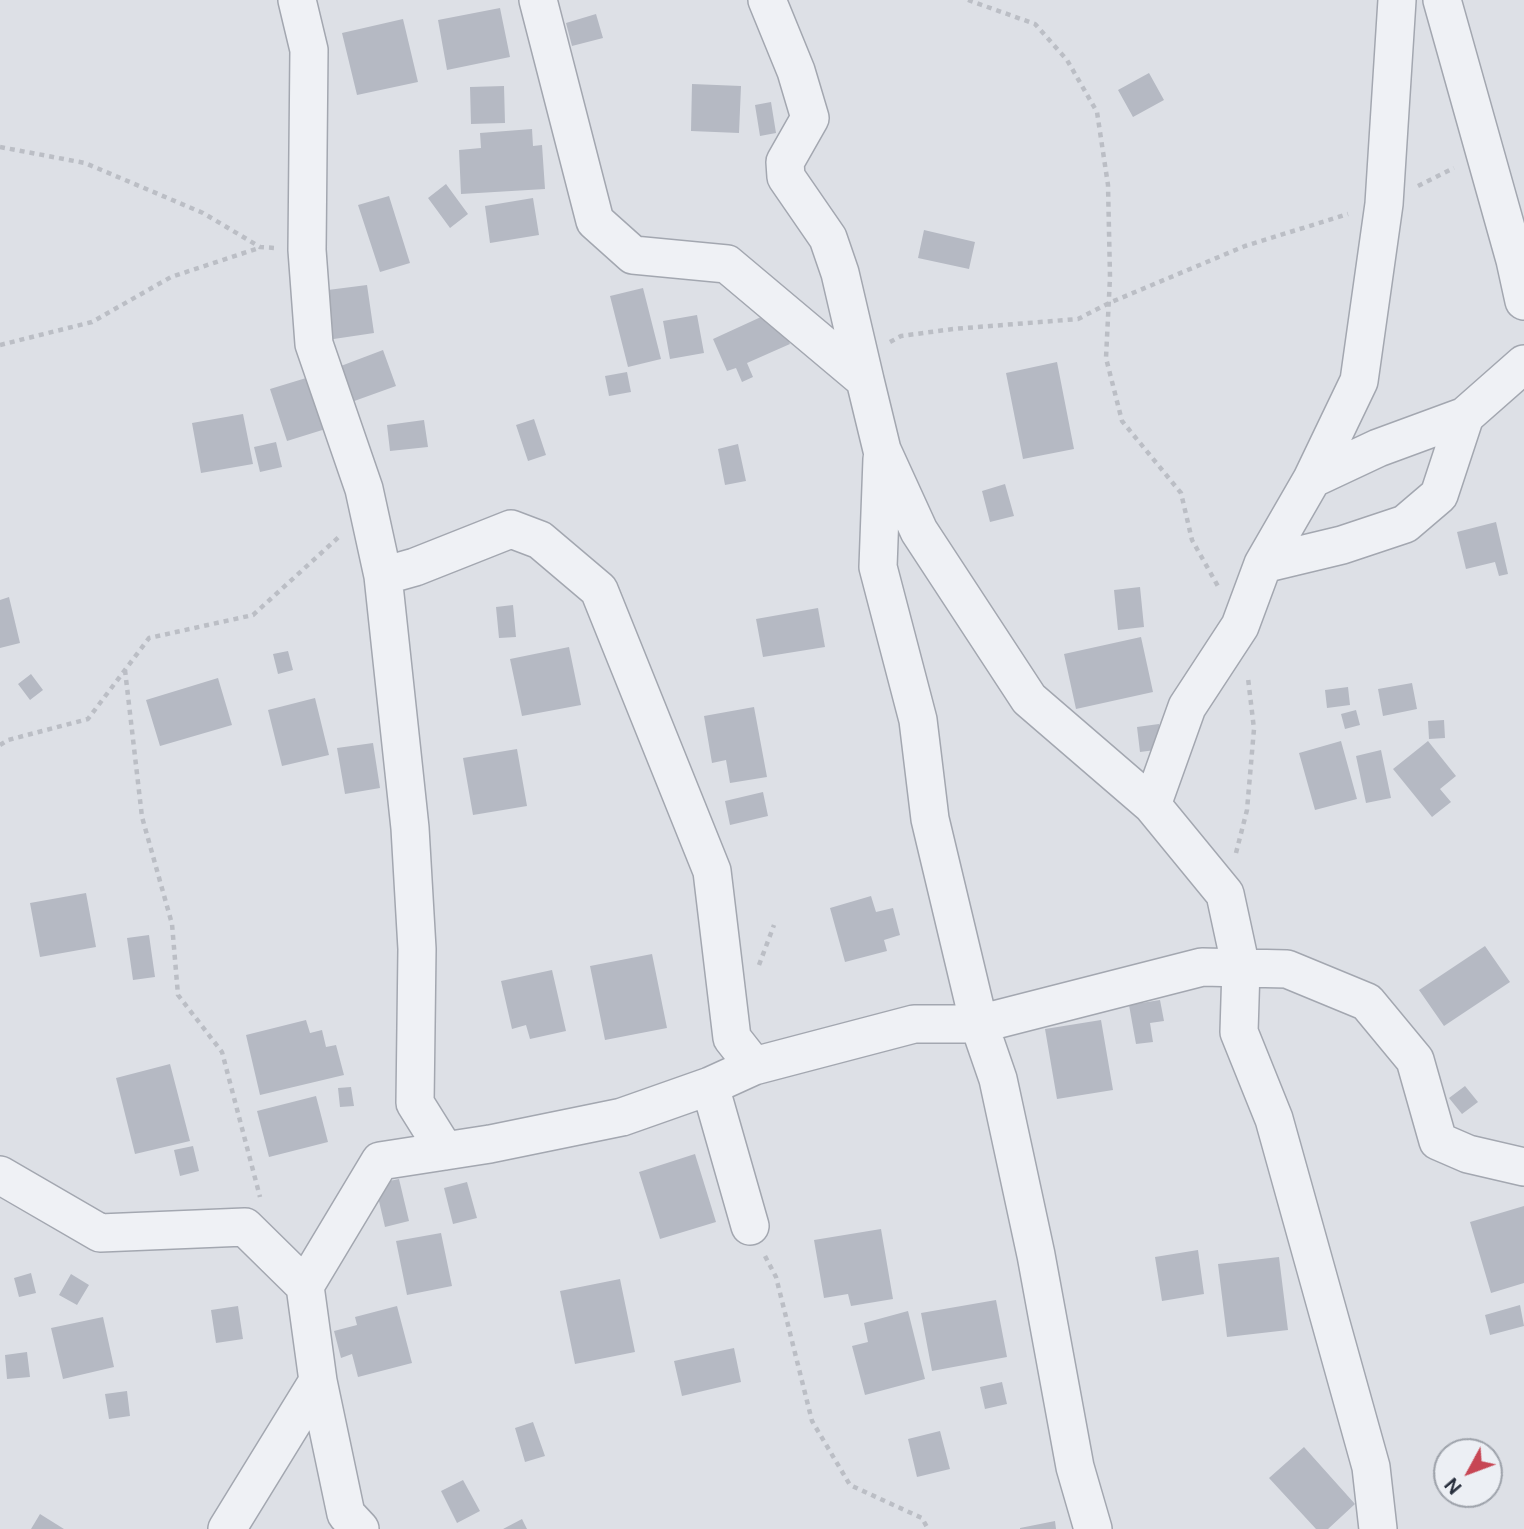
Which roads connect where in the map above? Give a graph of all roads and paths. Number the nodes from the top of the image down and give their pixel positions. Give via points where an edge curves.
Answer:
1 (297, 0) edge
2 (538, 0) edge
3 (767, 0) edge
4 (968, 0) edge
5 (1397, 0) edge
6 (1443, 0) edge
7 (0, 147) edge
8 (1486, 152) junction
9 (1384, 204) junction
10 (260, 247) junction
11 (307, 250) junction
12 (1524, 301) edge
13 (1109, 303) junction
14 (0, 345) edge
15 (1524, 364) edge
16 (862, 369) junction
17 (1465, 416) junction
18 (882, 450) junction
19 (1312, 479) junction
20 (368, 510) junction
21 (1263, 564) junction
22 (383, 576) junction
23 (1240, 626) junction
24 (125, 670) junction
25 (0, 745) edge
26 (1152, 806) junction
27 (1225, 894) junction
28 (1241, 968) junction
29 (979, 1024) junction
30 (754, 1066) junction
31 (710, 1086) junction
32 (445, 1151) junction
33 (1524, 1167) edge
34 (0, 1175) edge
35 (262, 1206) dead end
36 (750, 1226) joint
37 (305, 1286) junction
38 (317, 1381) junction
39 (227, 1529) edge
40 (359, 1529) edge
41 (928, 1529) edge
42 (1093, 1529) edge
43 (1378, 1529) edge

1 - 11 street via 309,50
2 - 16 street via 595,221 633,255 727,264
3 - 16 street via 810,118 785,162 786,177 828,238
4 - 13 path via 1035,24 1067,60 1097,112 1108,185
5 - 9 street
6 - 8 street
7 - 10 path via 85,163 203,213
8 - 9 path
8 - 12 street
9 - 13 path via 1245,246
9 - 19 street via 1359,381
10 - 11 path
10 - 14 path via 171,277 92,322
11 - 20 street via 314,344
13 - 16 path via 1078,319 901,336
13 - 23 path via 1106,358 1122,421 1181,492 1192,540
15 - 17 street
16 - 18 street
17 - 19 street via 1378,448
17 - 21 street via 1438,495 1405,524
18 - 26 street via 919,531 1029,699
18 - 29 street via 878,566 918,720 930,819
19 - 21 street
20 - 22 street
20 - 24 path via 253,615 149,638
21 - 23 street
22 - 30 street via 511,530 540,540 599,590 712,871 732,1038
22 - 32 street via 411,842 417,949 415,1103
23 - 26 street via 1187,707
23 - 27 path via 1254,729 1247,810
24 - 25 path via 88,719
24 - 35 path via 142,817 172,925 178,995 222,1052
26 - 27 street
27 - 28 street
28 - 29 street via 1202,967
28 - 33 street via 1287,969 1367,1002 1415,1060 1438,1141 1468,1154
28 - 43 street via 1240,1032 1273,1119 1371,1467
29 - 30 street via 914,1024
29 - 42 street via 998,1079 1074,1467
30 - 31 street
31 - 32 street via 622,1117
31 - 36 street
32 - 37 street via 380,1161
34 - 37 street via 100,1233 245,1227
36 - 41 path via 776,1277 812,1421 850,1485 922,1518
37 - 38 street
38 - 39 street
38 - 40 street via 346,1514

